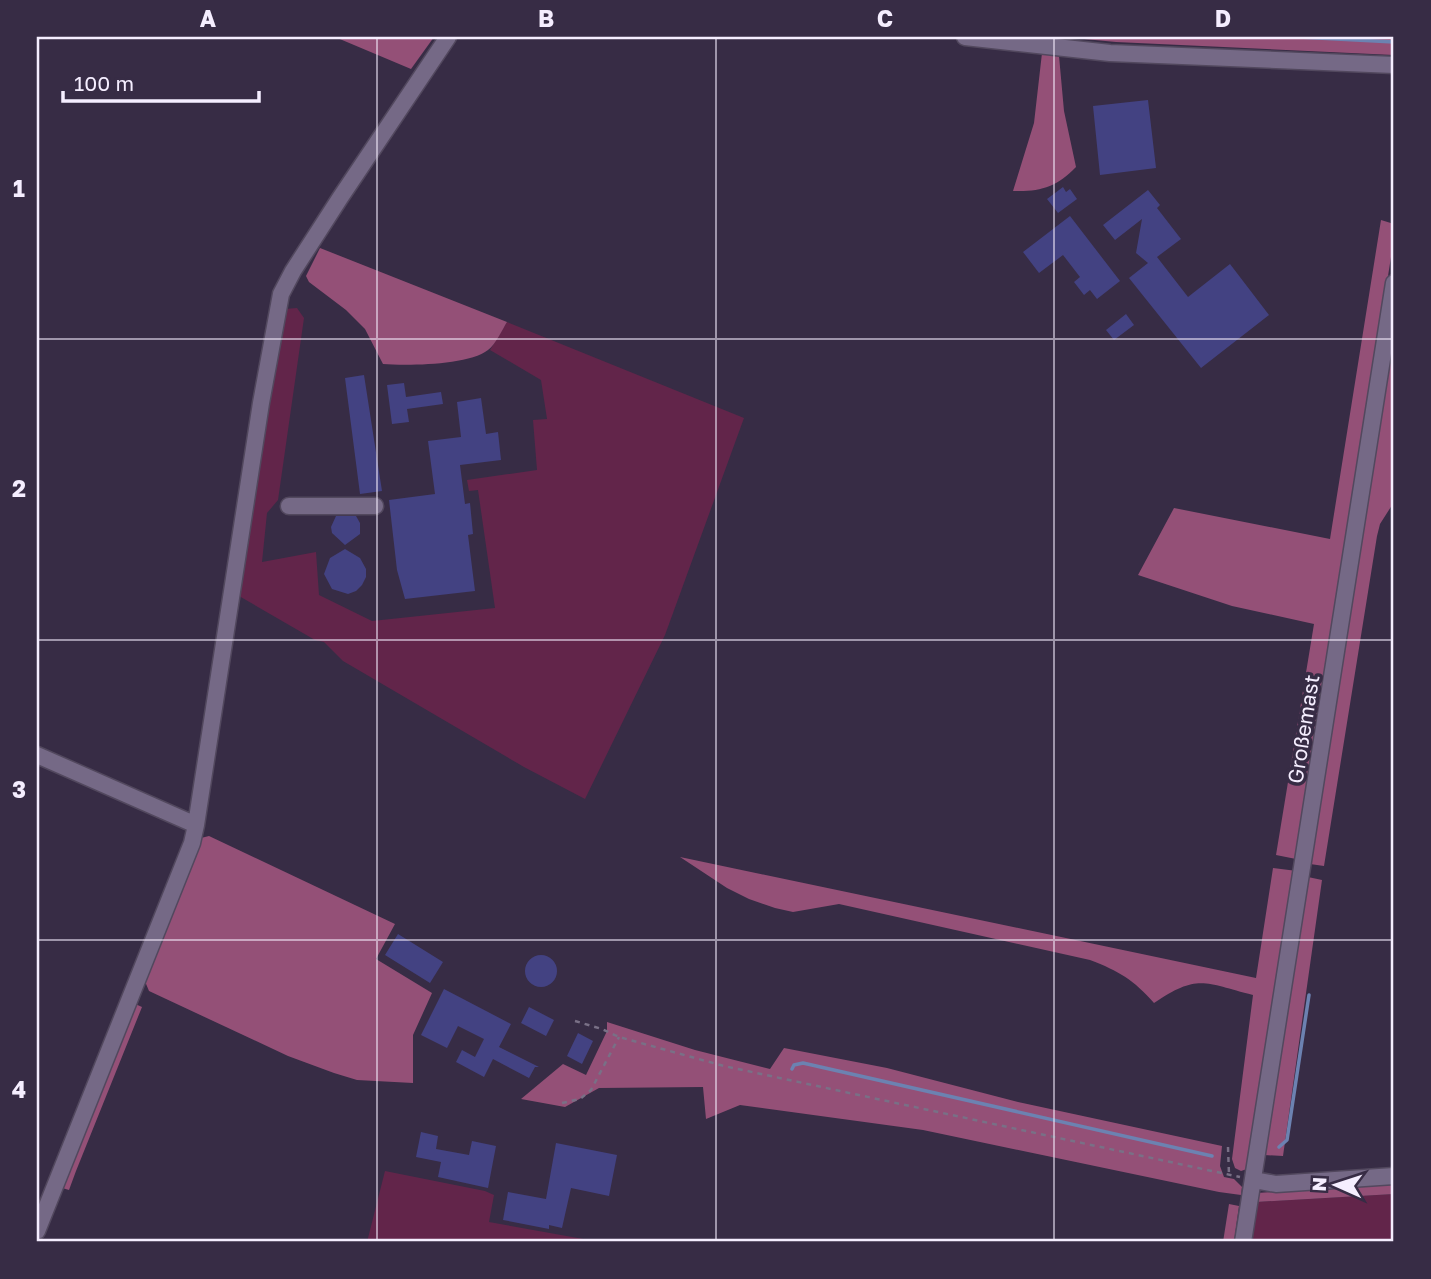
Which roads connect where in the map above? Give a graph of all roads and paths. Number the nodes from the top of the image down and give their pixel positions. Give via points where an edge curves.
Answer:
1 (448, 37) edge
2 (964, 37) edge
3 (1394, 65) edge
4 (1394, 283) edge
5 (289, 506) dead end
6 (374, 506) dead end
7 (37, 755) edge
8 (196, 825) junction
9 (575, 1021) dead end
10 (619, 1037) junction
11 (562, 1102) dead end
12 (1228, 1147) dead end
13 (1229, 1175) junction
14 (1394, 1177) edge
15 (1254, 1180) junction
16 (37, 1231) edge
17 (1243, 1242) edge

1 - 8 street via 281,294
2 - 3 street via 1110,53
4 - 15 street, Großemast
5 - 6 street
7 - 8 street
8 - 16 street
9 - 10 path
10 - 11 path via 591,1090 580,1099
10 - 13 path via 724,1066
12 - 13 path
13 - 15 path
14 - 15 street via 1276,1184
15 - 17 street, Großemast

